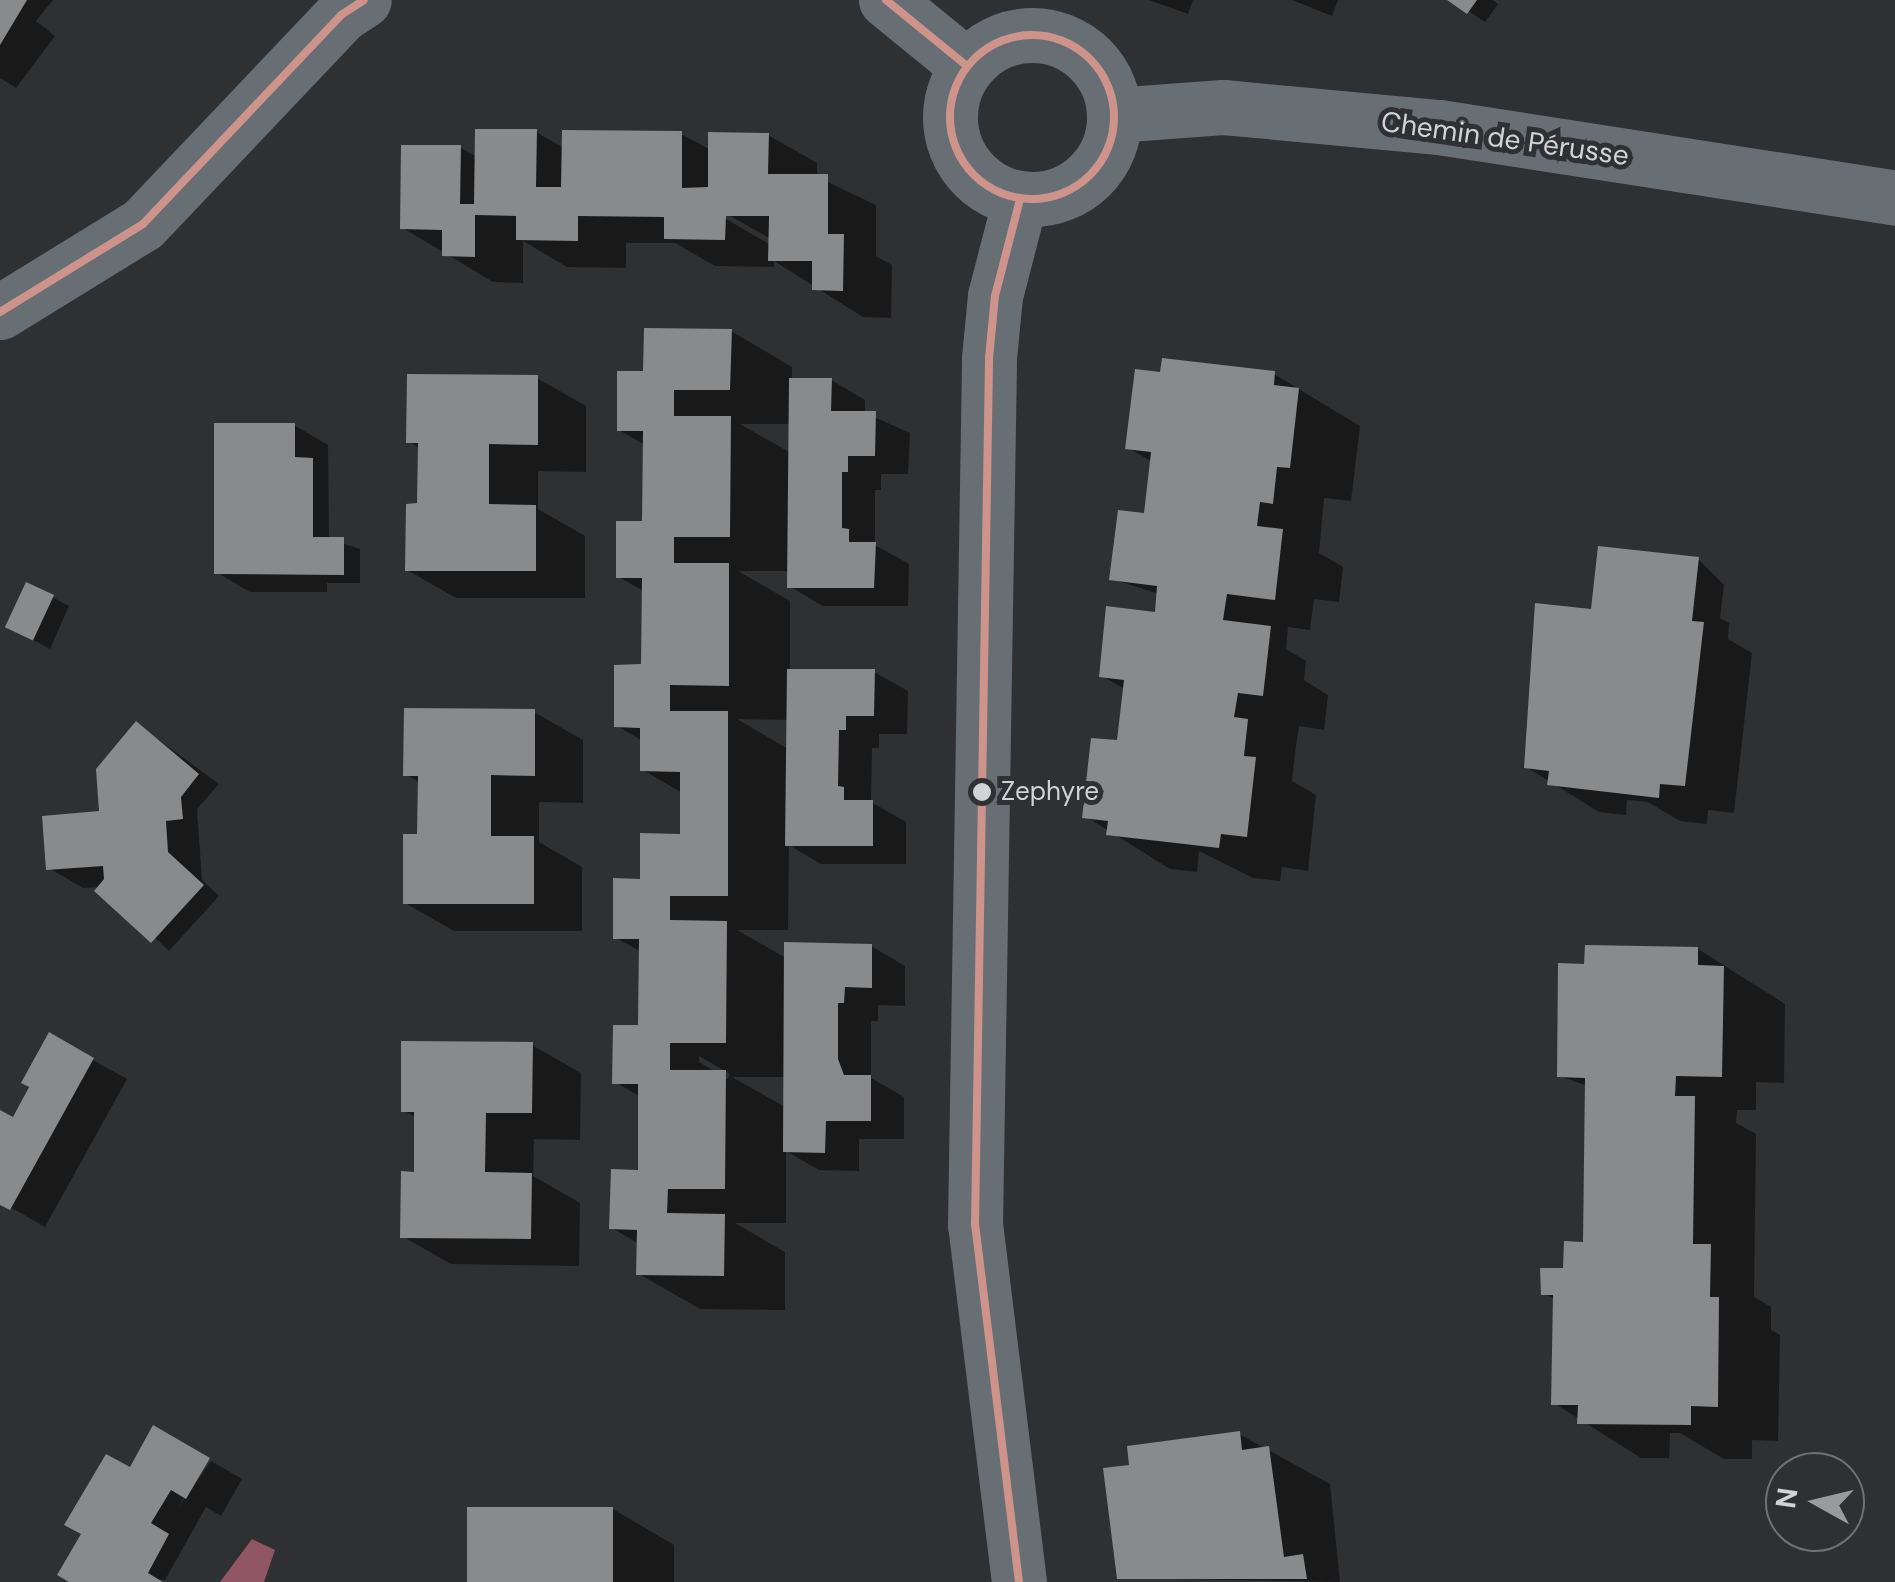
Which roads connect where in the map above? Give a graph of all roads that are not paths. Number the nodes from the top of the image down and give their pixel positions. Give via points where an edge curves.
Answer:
1 (364, 0) edge
2 (886, 0) edge
3 (967, 66) junction
4 (1114, 115) junction
5 (1895, 198) edge
6 (1020, 199) junction
7 (0, 312) edge
8 (1019, 1582) edge

1 - 7 street via 342,14 143,224
2 - 3 street
3 - 4 street via 988,46 1015,36 1057,40 1094,62
3 - 6 street via 952,106 955,148 992,190
4 - 5 street, Chemin de Pérusse via 1223,107 1439,126
4 - 6 street via 1097,169 1048,198
6 - 8 street via 995,296 990,358 974,1225

